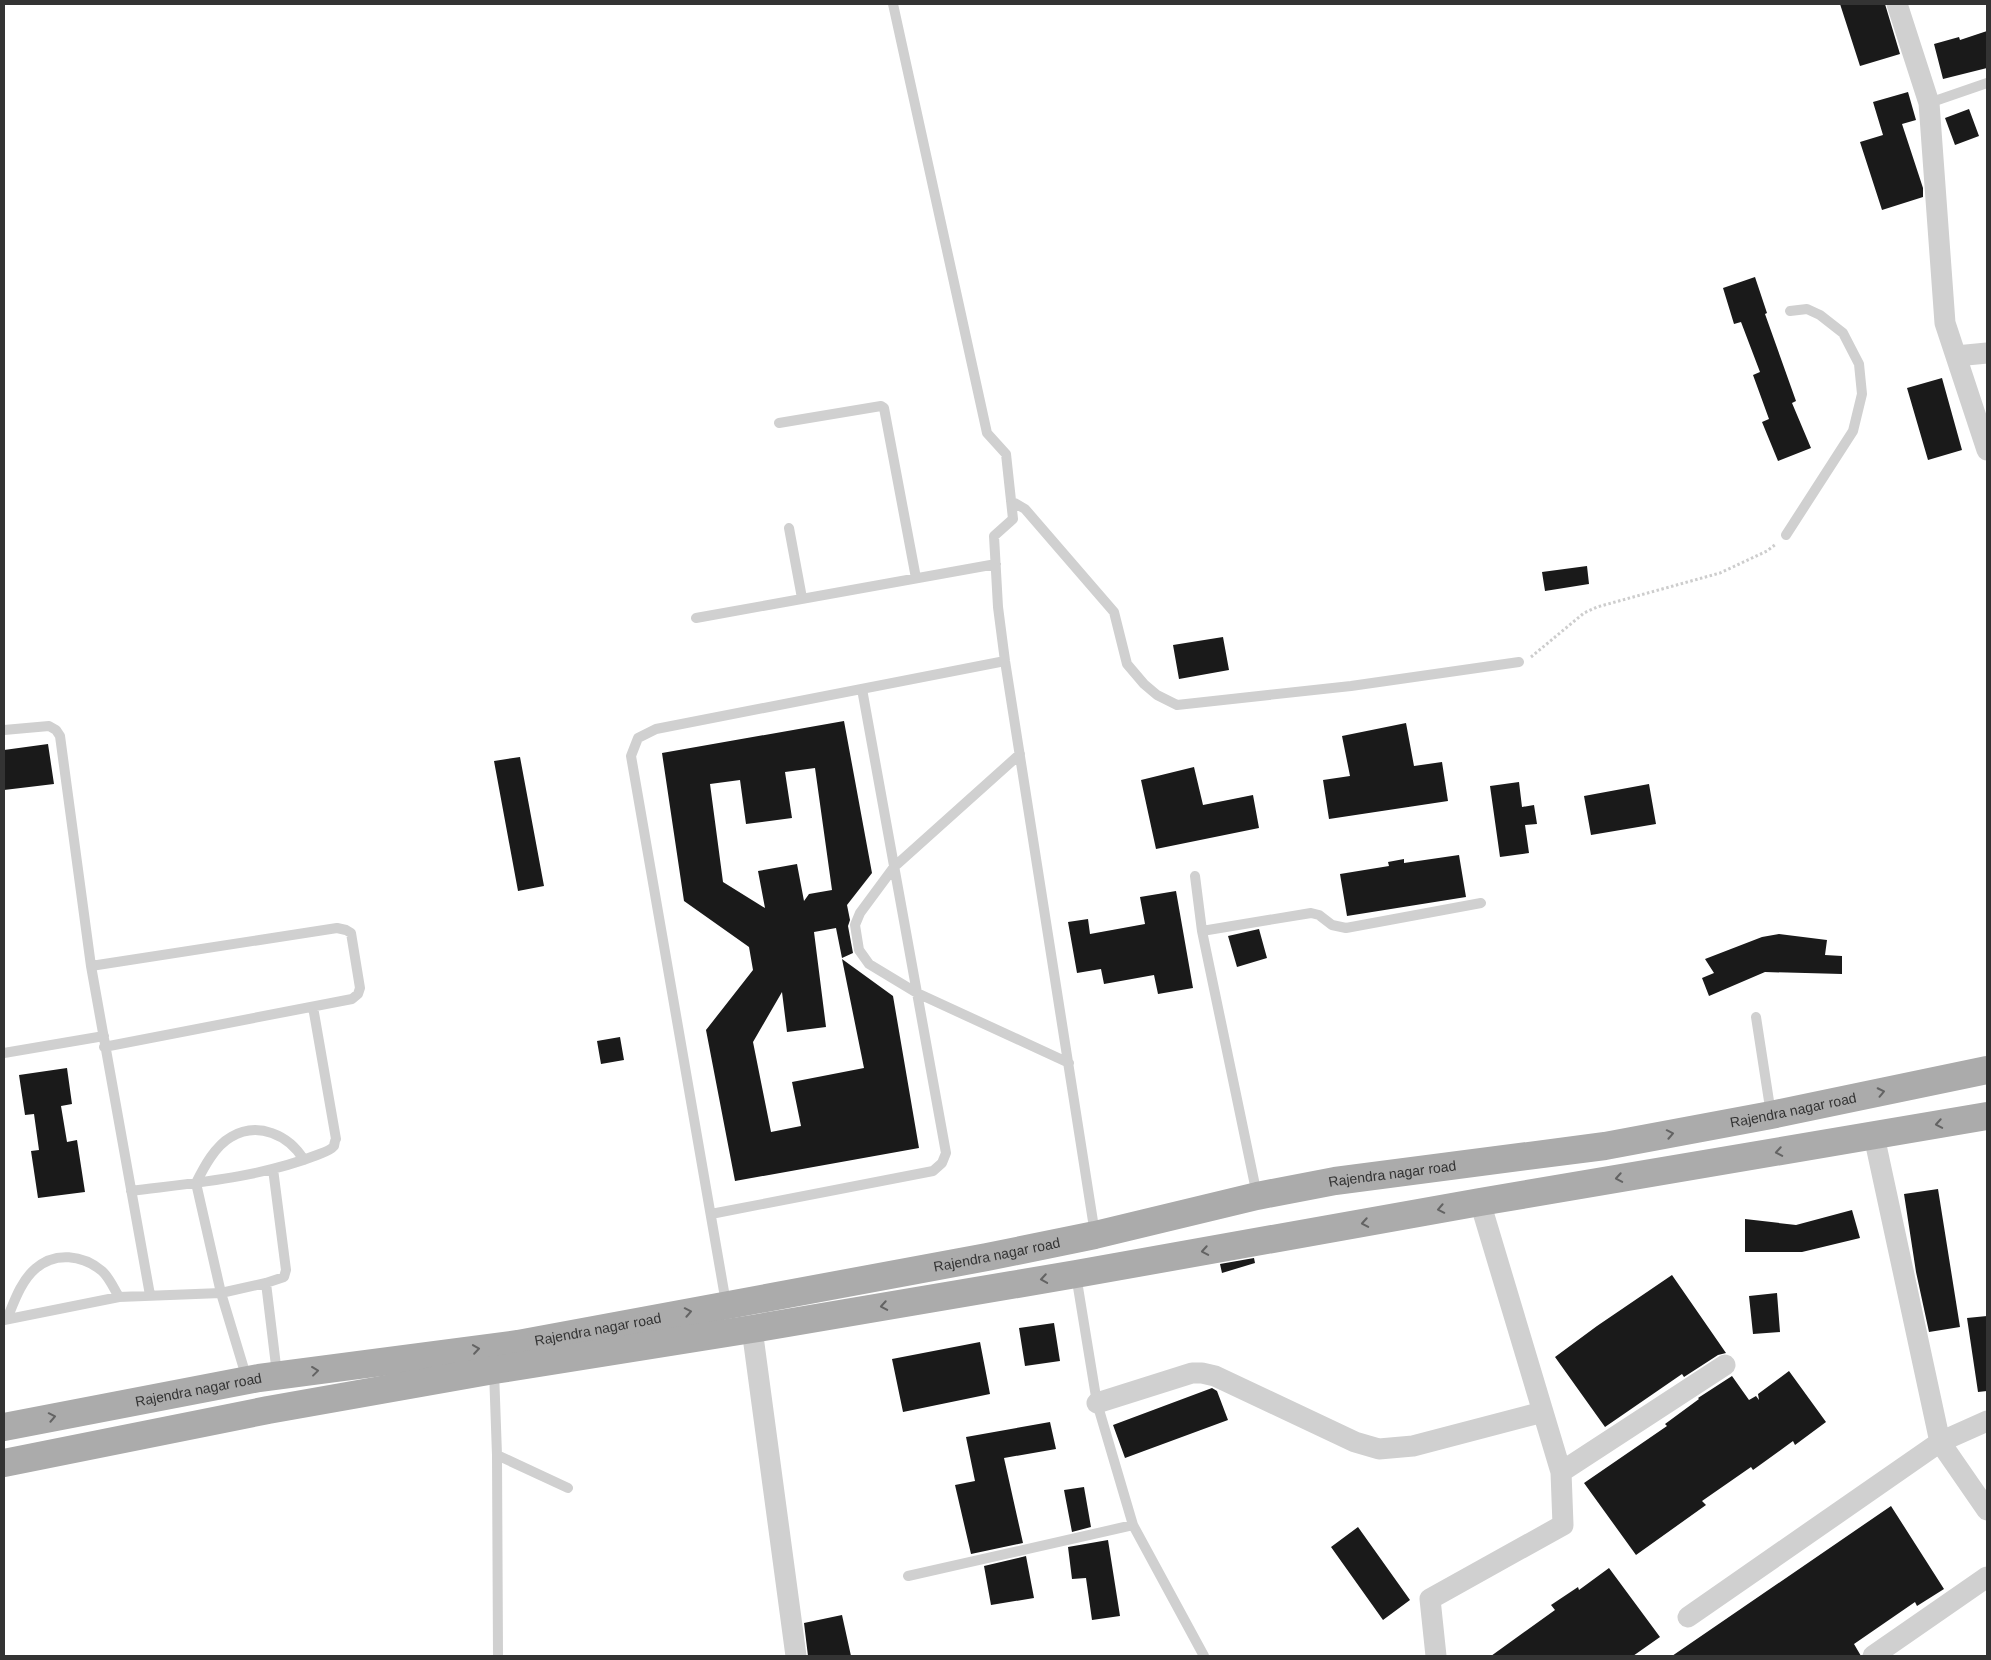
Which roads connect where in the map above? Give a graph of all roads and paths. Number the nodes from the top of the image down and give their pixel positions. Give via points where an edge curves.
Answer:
1 (893, 4) edge
2 (1898, 4) edge
3 (1987, 83) edge
4 (1929, 104) junction
5 (1790, 311) dead end
6 (1987, 353) edge
7 (1956, 356) junction
8 (779, 423) dead end
9 (1987, 450) edge
10 (1011, 502) junction
11 (789, 528) dead end
12 (1786, 534) joint
13 (996, 564) junction
14 (916, 578) junction
15 (802, 598) junction
16 (696, 618) dead end
17 (1005, 661) junction
18 (1519, 662) joint
19 (862, 689) junction
20 (4, 730) edge
21 (1020, 754) junction
22 (894, 867) junction
23 (1195, 876) dead end
24 (1481, 904) dead end
25 (1202, 930) junction
26 (91, 966) junction
27 (917, 993) junction
28 (314, 1007) junction
29 (1756, 1017) dead end
30 (104, 1036) junction
31 (104, 1047) junction
32 (4, 1053) edge
33 (1069, 1063) junction
34 (1987, 1070) edge
35 (1771, 1115) junction
36 (1987, 1116) edge
37 (1874, 1136) junction
38 (304, 1160) junction
39 (273, 1169) junction
40 (196, 1183) junction
41 (131, 1191) junction
42 (1257, 1196) junction
43 (1480, 1202) junction
44 (711, 1214) junction
45 (1096, 1235) junction
46 (987, 1257) junction
47 (1076, 1274) junction
48 (266, 1283) junction
49 (992, 1287) junction
50 (221, 1293) junction
51 (150, 1295) junction
52 (119, 1297) junction
53 (727, 1304) junction
54 (5, 1319) edge
55 (752, 1329) junction
56 (1725, 1365) dead end
57 (494, 1370) junction
58 (277, 1376) junction
59 (248, 1380) junction
60 (1097, 1403) junction
61 (1544, 1412) junction
62 (1987, 1421) edge
63 (4, 1426) edge
64 (1940, 1442) junction
65 (497, 1455) junction
66 (4, 1463) edge
67 (1561, 1472) junction
68 (568, 1488) dead end
69 (1987, 1510) edge
70 (1133, 1525) junction
71 (908, 1576) dead end
72 (1987, 1577) edge
73 (1688, 1617) dead end
74 (498, 1656) edge
75 (796, 1656) edge
76 (1204, 1656) edge
77 (1436, 1656) edge
78 (1874, 1656) edge

1 - 10 lane via 987,433 1006,454
2 - 4 street
3 - 4 lane
4 - 7 street via 1945,322
5 - 12 lane via 1806,309 1820,315 1842,333 1859,364 1862,394 1853,431
6 - 7 street
7 - 9 street
8 - 14 lane via 884,408
10 - 13 lane via 1013,518 994,536
10 - 18 lane via 1025,509 1114,612 1127,664 1144,684 1177,705 1351,686
11 - 15 lane
12 - 18 path via 1767,551 1720,572 1590,610 1533,656
13 - 14 lane
13 - 17 lane
14 - 15 lane
15 - 16 lane
17 - 19 lane
17 - 21 lane
19 - 22 lane
19 - 44 lane via 656,730 638,738 631,756
20 - 26 lane via 49,726 60,736
21 - 22 lane
21 - 33 lane
22 - 27 lane
22 - 27 lane via 857,918 859,950 869,964
23 - 25 lane
24 - 25 lane via 1346,928 1332,925 1320,915 1311,913
25 - 42 lane
26 - 28 lane via 337,928 346,930 352,934 360,988 358,994 352,999
26 - 30 lane
27 - 33 lane
27 - 44 lane via 946,1153 942,1163 933,1171
28 - 31 lane
28 - 38 lane via 336,1139 328,1151
29 - 35 lane
30 - 31 lane
30 - 32 lane
31 - 41 lane
33 - 45 lane
35 -> 34 main road, Rajendra nagar road
42 -> 35 main road, Rajendra nagar road via 1335,1181 1605,1146
36 -> 37 main road, Rajendra nagar road
37 -> 43 main road, Rajendra nagar road
37 - 64 street
38 - 39 lane
38 - 40 lane via 297,1148 267,1130 244,1132 230,1138 221,1147
39 - 40 lane
39 - 48 lane via 286,1270 281,1279
40 - 41 lane
40 - 50 lane
41 - 51 lane
42 - 45 main road, Rajendra nagar road
43 -> 47 main road, Rajendra nagar road
43 - 61 street
44 - 53 lane
45 - 46 main road, Rajendra nagar road
46 - 49 main road
46 - 53 main road, Rajendra nagar road
47 -> 49 main road, Rajendra nagar road
47 - 60 lane
48 - 50 lane
48 - 58 lane
49 -> 55 main road, Rajendra nagar road
50 - 51 lane
50 - 59 lane
51 - 52 lane
52 - 54 lane
52 - 54 lane via 103,1272 68,1256 50,1260 35,1269 21,1287
58 -> 53 main road, Rajendra nagar road via 518,1344
55 - 57 main road, Rajendra nagar road
55 - 75 street
56 - 67 street
57 - 65 lane
57 - 66 main road, Rajendra nagar road via 268,1410
58 - 59 main road, Rajendra nagar road
63 -> 59 main road, Rajendra nagar road
60 - 61 street via 1192,1373 1202,1373 1215,1376 1355,1442 1379,1449 1413,1446
60 - 70 lane
61 - 67 street
62 - 64 street
64 - 69 street
64 - 73 street
65 - 68 lane
65 - 74 lane
67 - 77 street via 1563,1525 1430,1599
70 - 71 lane
70 - 76 lane
72 - 78 street

